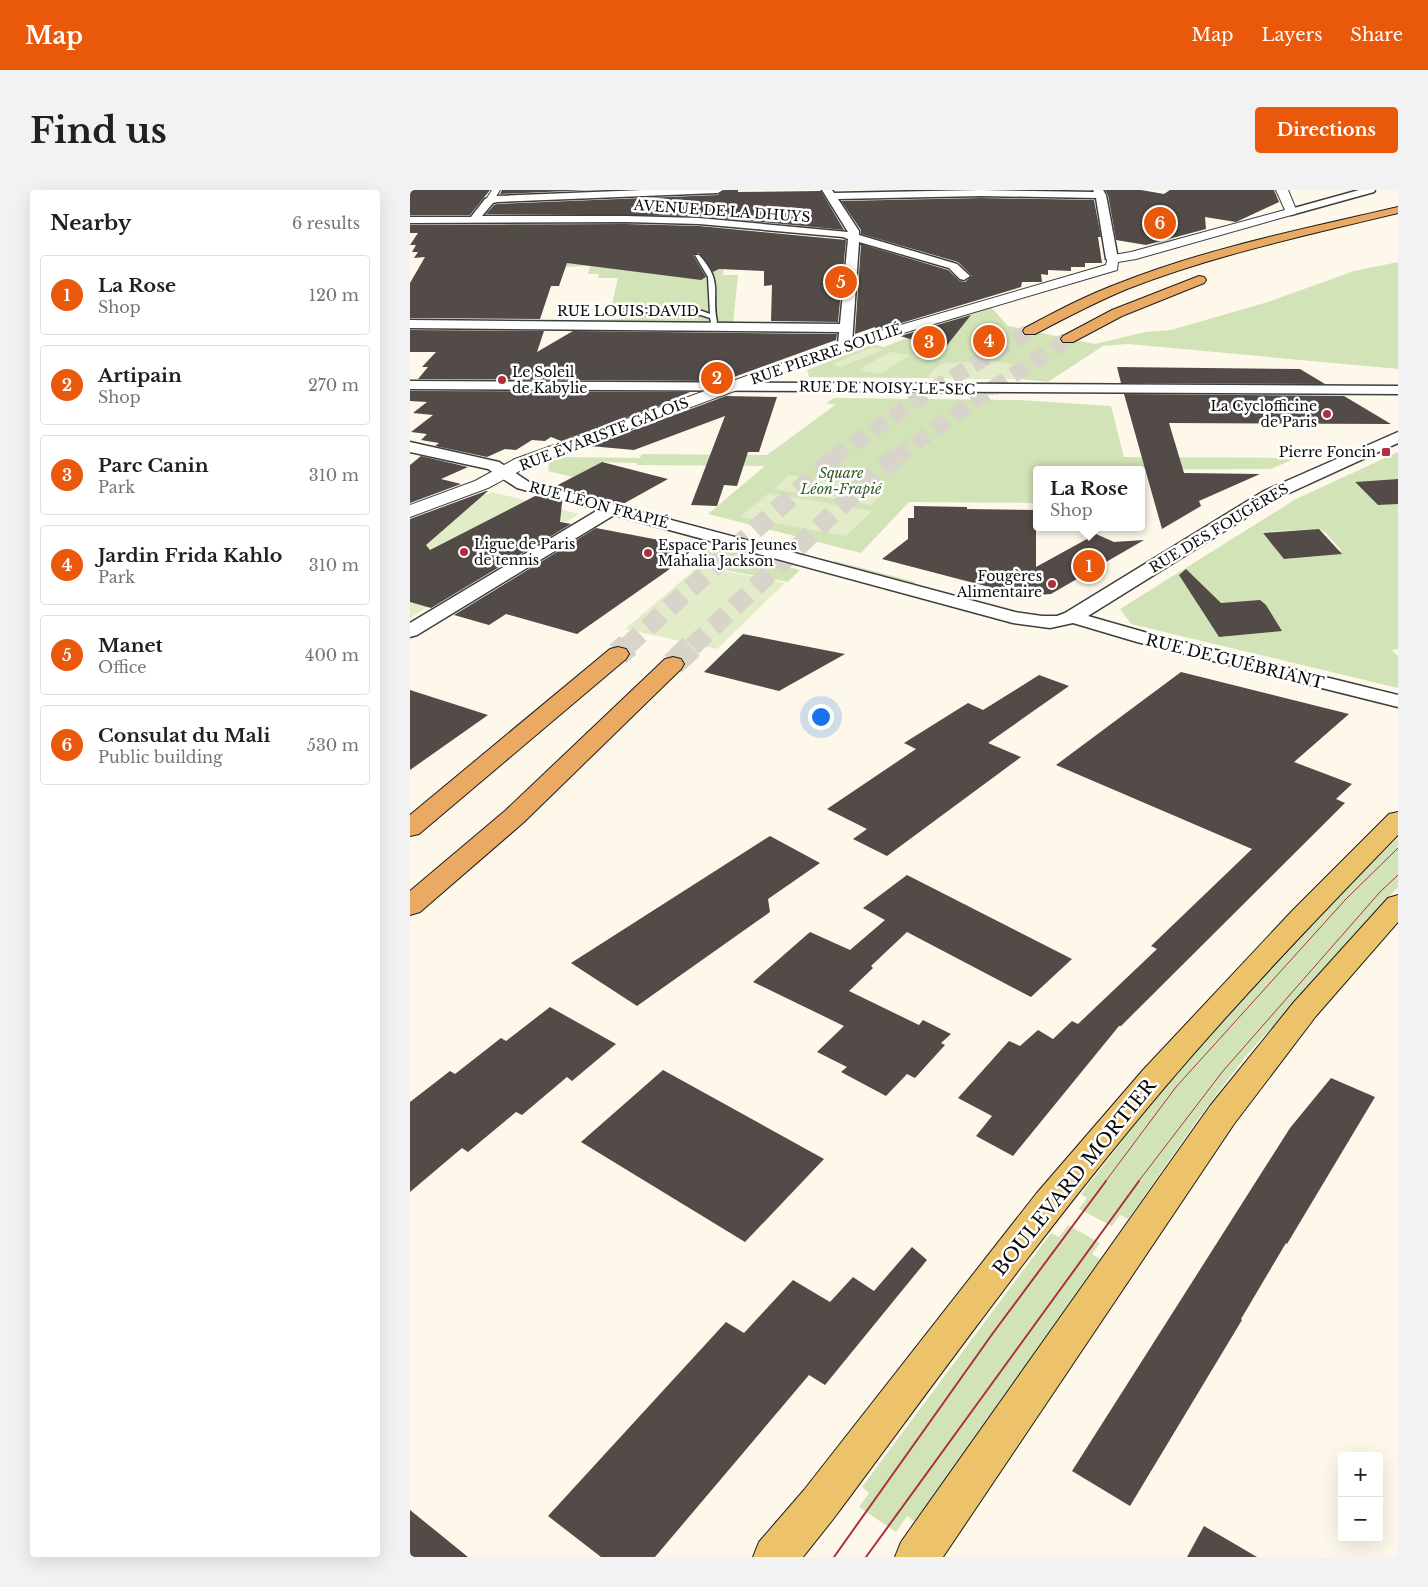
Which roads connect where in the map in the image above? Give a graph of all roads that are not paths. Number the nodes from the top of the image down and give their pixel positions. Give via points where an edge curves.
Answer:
1 (496, 190) edge
2 (718, 190) edge
3 (1348, 190) edge
4 (1370, 190) edge
5 (1100, 192) edge
6 (829, 193) edge
7 (1287, 193) edge
8 (1309, 195) dead end
9 (489, 201) junction
10 (1398, 210) edge
11 (1291, 212) junction
12 (774, 217) dead end
13 (475, 219) junction
14 (410, 220) edge
15 (699, 221) junction
16 (1398, 222) edge
17 (854, 236) junction
18 (1292, 249) dead end
19 (697, 256) dead end
20 (1112, 259) junction
21 (1213, 274) dead end
22 (964, 276) dead end
23 (625, 312) dead end
24 (712, 322) junction
25 (410, 324) edge
26 (846, 328) junction
27 (1030, 330) tunnel mouth
28 (1068, 339) tunnel mouth
29 (844, 346) junction
30 (410, 385) edge
31 (734, 386) junction
32 (1004, 389) junction
33 (1398, 390) edge
34 (1398, 399) edge
35 (1398, 437) edge
36 (414, 451) edge
37 (505, 474) junction
38 (612, 509) junction
39 (410, 512) edge
40 (1072, 617) junction
41 (410, 631) edge
42 (618, 654) tunnel mouth
43 (673, 664) tunnel mouth
44 (1398, 701) edge
45 (1398, 820) edge
46 (410, 828) edge
47 (1398, 904) edge
48 (410, 906) edge
49 (780, 1555) edge
50 (917, 1557) edge

1 - 9 street
2 - 9 street
3 - 8 street
4 - 11 street
5 - 6 street
5 - 20 street
6 - 17 street via 838,214 854,231
7 - 11 street
9 - 13 street
10 - 27 highway via 1136,282
11 - 20 street
12 - 15 street
13 - 14 street, AVENUE DE LA DHUYS
13 - 15 street, AVENUE DE LA DHUYS
15 - 17 street, AVENUE DE LA DHUYS
16 - 18 highway
17 - 22 street, AVENUE DE LA DHUYS via 953,266
17 - 26 street
19 - 24 lane via 709,269 714,285
20 - 29 street, RUE PIERRE SOULIÉ via 1112,267
21 - 28 highway via 1117,313
23 - 24 lane via 690,315
24 - 25 street, RUE LOUIS DAVID
24 - 26 street, RUE LOUIS DAVID
26 - 29 street
29 - 31 street, RUE PIERRE SOULIÉ
30 - 31 street, RUE DE NOISY-LE-SEC
31 - 32 street, RUE DE NOISY-LE-SEC
31 - 37 street, RUE ÉVARISTE GALOIS via 521,463
32 - 33 street, RUE DE NOISY-LE-SEC
32 - 34 street, RUE DE NOISY-LE-SEC via 1086,397
35 - 40 street, RUE DES FOUGÈRES via 1270,495
36 - 37 street, RUE LÉON FRAPIÉ via 493,464
37 - 38 street, RUE LÉON FRAPIÉ via 524,485
37 - 39 street, RUE ÉVARISTE GALOIS
38 - 40 street, RUE LÉON FRAPIÉ via 1013,617 1058,622
38 - 41 street
40 - 44 street, RUE DE GUÉBRIANT
42 - 46 highway
43 - 48 highway via 515,816
45 - 49 main road, BOULEVARD MORTIER via 1302,917 1148,1086 1049,1204
47 - 50 main road via 1305,1009 1222,1115

